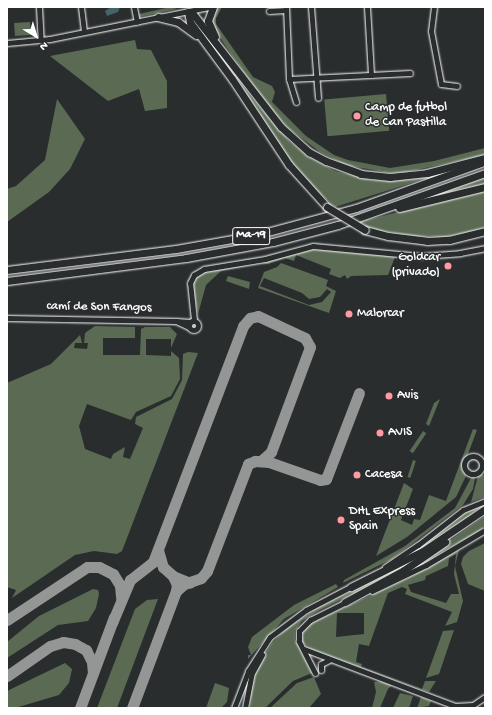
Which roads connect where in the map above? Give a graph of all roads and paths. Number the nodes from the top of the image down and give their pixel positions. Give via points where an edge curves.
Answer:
1 (39, 7) edge
2 (81, 7) edge
3 (134, 7) edge
4 (209, 7) edge
5 (213, 7) edge
6 (311, 7) edge
7 (367, 7) edge
8 (434, 7) edge
9 (286, 8) edge
10 (269, 11) dead end
11 (188, 12) junction
12 (158, 17) junction
13 (137, 22) junction
14 (84, 32) junction
15 (41, 40) junction
16 (7, 43) edge
17 (212, 51) junction
18 (224, 53) junction
19 (410, 73) dead end
20 (371, 75) junction
21 (316, 78) junction
22 (289, 79) junction
23 (457, 86) dead end
24 (318, 98) dead end
25 (296, 102) dead end
26 (485, 158) edge
27 (485, 162) edge
28 (485, 173) edge
29 (485, 187) edge
30 (372, 213) junction
31 (485, 231) edge
32 (485, 248) edge
33 (7, 270) edge
34 (7, 281) edge
35 (7, 318) edge
36 (484, 465) edge
37 (478, 472) junction
38 (485, 472) edge
39 (485, 501) edge
40 (485, 509) edge
41 (468, 522) junction
42 (485, 530) edge
43 (350, 587) junction
44 (345, 602) junction
45 (264, 645) junction
46 (303, 648) junction
47 (329, 660) junction
48 (485, 697) edge
49 (234, 708) edge
50 (245, 708) edge

1 - 15 street
2 - 14 street
3 - 13 street
4 - 11 street
5 - 18 highway via 209,15 209,24
6 - 21 street
7 - 20 street
8 - 23 street via 431,31 441,84
9 - 10 street
9 - 22 street
11 - 12 street
11 - 17 highway via 188,19
11 - 18 highway via 193,14
12 - 13 street
12 - 17 highway via 186,27
13 - 14 street
14 - 15 street
15 - 16 street
17 - 31 highway, bridge via 298,176 327,207 366,230 388,236 428,241 454,239
18 - 26 highway via 281,127 309,152 337,166 373,176 407,176
19 - 20 street
20 - 21 street
21 - 22 street
21 - 24 street
22 - 25 street
27 - 33 highway, Ma-19 via 356,208 260,234 176,249
28 - 30 highway, Ma-19
29 - 30 highway
30 - 34 highway, Ma-19 via 302,235 229,251
32 - 35 street, camí de Son Fangos via 460,254 420,256 313,246 265,259 204,269 194,275 190,283 195,317 190,324 176,321
36 - 37 street
36 - 37 street via 480,458 470,456 464,464 469,472
37 - 38 street
39 - 43 street via 463,510 418,546
40 - 41 highway
41 - 43 highway via 404,562
41 - 44 highway via 418,562
42 - 44 street via 405,576
43 - 45 street via 294,618
44 - 46 street via 303,625 298,637
45 - 49 street via 248,671
45 - 50 street via 252,673
46 - 47 street
46 - 47 street via 318,672 321,664
47 - 48 street via 455,706 473,705

